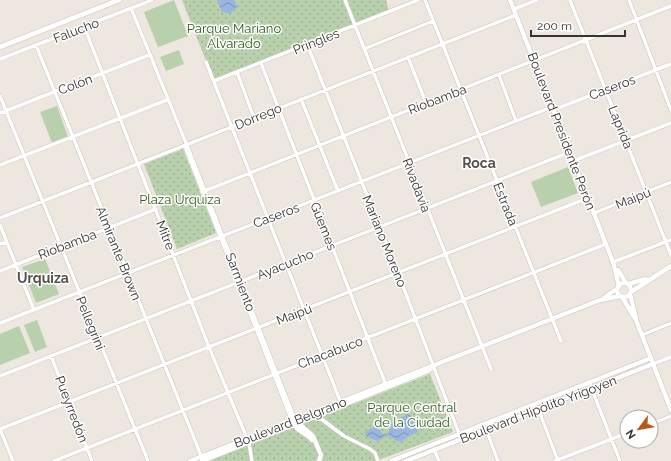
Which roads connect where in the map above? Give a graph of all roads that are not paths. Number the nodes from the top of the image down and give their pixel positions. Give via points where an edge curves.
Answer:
1 (119, 0) edge
2 (152, 0) edge
3 (344, 0) edge
4 (418, 0) edge
5 (425, 0) edge
6 (510, 0) edge
7 (537, 0) edge
8 (570, 0) edge
9 (629, 0) edge
10 (671, 6) edge
11 (131, 8) junction
12 (514, 9) junction
13 (516, 15) junction
14 (636, 20) junction
15 (433, 22) junction
16 (355, 25) junction
17 (84, 26) junction
18 (586, 40) junction
19 (307, 44) junction
20 (442, 44) junction
21 (36, 45) junction
22 (0, 46) edge
23 (364, 49) junction
24 (149, 55) junction
25 (408, 57) junction
26 (0, 59) edge
27 (534, 61) junction
28 (206, 62) dead end
29 (261, 63) junction
30 (671, 64) edge
31 (656, 70) junction
32 (373, 71) junction
33 (237, 72) junction
34 (102, 73) junction
35 (499, 75) junction
36 (214, 81) junction
37 (326, 90) junction
38 (460, 90) junction
39 (606, 90) junction
40 (55, 92) junction
41 (0, 96) edge
42 (301, 99) junction
43 (167, 100) junction
44 (426, 103) junction
45 (553, 108) junction
46 (278, 109) junction
47 (6, 110) junction
48 (671, 110) edge
49 (0, 113) edge
50 (391, 117) junction
51 (120, 118) junction
52 (254, 118) junction
53 (516, 121) junction
54 (671, 123) edge
55 (232, 127) junction
56 (479, 135) junction
57 (344, 136) junction
58 (73, 137) junction
59 (626, 140) junction
60 (186, 145) junction
61 (319, 145) junction
62 (570, 152) junction
63 (24, 155) junction
64 (295, 155) junction
65 (573, 161) junction
66 (409, 163) junction
67 (138, 164) junction
68 (0, 165) edge
69 (250, 173) junction
70 (497, 181) junction
71 (91, 182) junction
72 (362, 182) junction
73 (671, 182) edge
74 (204, 191) junction
75 (338, 191) junction
76 (646, 192) junction
77 (588, 198) junction
78 (314, 200) junction
79 (42, 202) junction
80 (426, 208) junction
81 (156, 209) junction
82 (594, 213) junction
83 (0, 218) edge
84 (268, 218) junction
85 (0, 225) edge
86 (380, 227) junction
87 (515, 227) junction
88 (109, 228) junction
89 (222, 236) junction
90 (671, 240) edge
91 (7, 242) junction
92 (666, 242) junction
93 (0, 244) edge
94 (606, 244) junction
95 (332, 246) junction
96 (61, 247) junction
97 (174, 255) junction
98 (444, 255) junction
99 (671, 255) edge
100 (613, 262) junction
101 (16, 264) junction
102 (286, 264) junction
103 (671, 266) edge
104 (0, 271) edge
105 (533, 272) junction
106 (398, 273) junction
107 (128, 274) junction
108 (650, 278) junction
109 (240, 282) junction
110 (627, 284) junction
111 (618, 287) junction
112 (79, 292) junction
113 (350, 292) junction
114 (630, 293) junction
115 (621, 296) junction
116 (462, 300) junction
117 (600, 300) junction
118 (192, 301) junction
119 (34, 310) junction
120 (304, 310) junction
121 (552, 318) junction
122 (146, 319) junction
123 (416, 319) junction
124 (636, 320) junction
125 (0, 323) edge
126 (671, 323) edge
127 (258, 328) junction
128 (642, 335) junction
129 (98, 338) junction
130 (367, 338) junction
131 (561, 341) dead end
132 (209, 346) junction
133 (482, 346) junction
134 (322, 355) junction
135 (52, 356) junction
136 (650, 358) junction
137 (671, 358) edge
138 (164, 364) junction
139 (653, 364) junction
140 (434, 366) junction
141 (491, 369) dead end
142 (275, 373) junction
143 (424, 373) junction
144 (0, 376) edge
145 (438, 376) junction
146 (589, 382) junction
147 (116, 384) junction
148 (387, 386) junction
149 (591, 389) junction
150 (228, 392) junction
151 (69, 402) junction
152 (536, 403) junction
153 (342, 404) junction
154 (182, 410) junction
155 (538, 410) junction
156 (671, 410) edge
157 (315, 414) junction
158 (671, 416) edge
159 (659, 421) edge
160 (295, 422) junction
161 (484, 424) junction
162 (0, 429) edge
163 (134, 429) junction
164 (486, 430) junction
165 (459, 434) junction
166 (619, 436) edge
167 (461, 439) junction
168 (611, 439) junction
169 (248, 440) junction
170 (87, 448) junction
171 (433, 448) junction
172 (202, 459) edge
173 (13, 461) edge
174 (54, 461) edge
175 (92, 461) edge
176 (148, 461) edge
177 (190, 461) edge
178 (252, 461) edge
179 (318, 461) edge
180 (378, 461) edge
181 (391, 461) edge
182 (406, 461) edge
183 (439, 461) edge
184 (498, 461) edge
185 (557, 461) edge
186 (620, 461) edge

1 - 22 main road
2 - 11 street, Falucho
3 - 16 street, Rivadavia
4 - 16 street, Pringles
5 - 15 street, Estrada
6 - 12 street, Boulevard Presidente Perón
7 - 12 street
8 - 18 street, Laprida
9 - 14 street
10 - 14 street, Riobamba
11 - 17 street, Falucho
11 - 24 street, Sarmiento
12 - 13 street, Boulevard Presidente Perón
13 - 20 street, Dorrego
13 - 27 street, Boulevard Presidente Perón
14 - 18 street, Riobamba
14 - 31 street
15 - 20 street, Estrada
15 - 23 street
16 - 19 street, Pringles
16 - 23 street, Rivadavia
17 - 21 street, Falucho
17 - 34 street, Mitre
18 - 27 street, Riobamba
18 - 39 street, Laprida
19 - 29 street, Pringles
19 - 37 street, Mariano Moreno
20 - 25 street, Dorrego
20 - 38 street, Estrada
21 - 26 street, Falucho
21 - 40 street, Almirante Brown
23 - 32 street, Rivadavia
24 - 34 street, Colón
24 - 43 street, Sarmiento
25 - 32 street, Dorrego
25 - 44 street
27 - 35 street, Riobamba
27 - 45 street, Boulevard Presidente Perón
28 - 36 street
29 - 33 street, Pringles
29 - 46 street, Güemes
30 - 31 street, Caseros
31 - 39 street, Caseros
31 - 48 street
32 - 37 street, Dorrego
32 - 50 street, Rivadavia
33 - 36 street, Pringles
33 - 52 street
34 - 40 street, Colón
34 - 51 street, Mitre
35 - 38 street, Riobamba
35 - 53 street
36 - 55 street
37 - 42 street, Dorrego
37 - 57 street, Mariano Moreno
38 - 44 street, Riobamba
38 - 56 street, Estrada
39 - 45 street, Caseros
39 - 59 street, Laprida
40 - 47 street, Colón
40 - 58 street, Almirante Brown
41 - 47 street, Pellegrini
42 - 46 street, Dorrego
42 - 61 street
43 - 51 street
43 - 60 street, Sarmiento
44 - 50 street, Riobamba
45 - 53 street, Caseros
45 - 62 street, Boulevard Presidente Perón
46 - 52 street, Dorrego
46 - 64 street, Güemes
47 - 49 street, Colón
47 - 63 street, Pellegrini
50 - 57 street, Riobamba
50 - 66 street, Rivadavia
51 - 58 street
51 - 67 street, Mitre
52 - 55 street, Dorrego
53 - 56 street, Caseros
54 - 59 street
55 - 60 street, Dorrego
55 - 69 street
56 - 66 street, Caseros
56 - 70 street, Estrada
57 - 61 street, Riobamba
57 - 72 street, Mariano Moreno
58 - 63 street
58 - 71 street, Almirante Brown
59 - 65 street
59 - 76 street, Laprida
60 - 67 street, Dorrego
60 - 74 street, Sarmiento
61 - 64 street, Riobamba
61 - 75 street
62 - 65 street, Boulevard Presidente Perón
62 - 70 street, Ayacucho
63 - 68 street
63 - 79 street, Pellegrini
64 - 69 street, Riobamba
64 - 78 street, Güemes
65 - 77 street, Boulevard Presidente Perón
66 - 72 street, Caseros
66 - 80 street, Rivadavia
67 - 71 street, Dorrego
67 - 81 street, Mitre
69 - 74 street, Riobamba
69 - 84 street
70 - 80 street, Ayacucho
70 - 87 street, Estrada
71 - 79 street, Dorrego
71 - 88 street, Almirante Brown
72 - 75 street, Caseros
72 - 86 street, Mariano Moreno
73 - 76 street, Maipú
74 - 89 street, Sarmiento
75 - 78 street, Caseros
76 - 82 street, Maipú
76 - 92 street, Laprida
77 - 82 street, Boulevard Presidente Perón
77 - 87 street, Maipú
78 - 84 street, Caseros
78 - 95 street, Güemes
79 - 83 street, Dorrego
79 - 96 street, Pellegrini
80 - 86 street, Ayacucho
80 - 98 street, Rivadavia
81 - 88 street, Riobamba
81 - 97 street, Mitre
82 - 94 street, Boulevard Presidente Perón
84 - 89 street, Caseros
84 - 102 street
85 - 91 street
86 - 95 street, Ayacucho
86 - 106 street, Mariano Moreno
87 - 98 street, Maipú
87 - 105 street, Estrada
88 - 96 street, Riobamba
88 - 107 street, Almirante Brown
89 - 97 street, Caseros
89 - 109 street, Sarmiento
90 - 92 street
91 - 93 street
91 - 101 street
92 - 99 street, Laprida
92 - 100 street
94 - 100 street, Boulevard Presidente Perón
94 - 105 street, Chacabuco
95 - 102 street, Ayacucho
95 - 113 street, Güemes
96 - 101 street, Riobamba
96 - 112 street, Pellegrini
97 - 107 street, Caseros
97 - 118 street, Mitre
98 - 106 street, Maipú
98 - 116 street, Rivadavia
100 - 110 street, Boulevard Presidente Perón
100 - 111 street, Boulevard Presidente Perón
101 - 104 street, Riobamba
101 - 119 street
102 - 109 street, Ayacucho
102 - 120 street
103 - 108 street
105 - 116 street, Chacabuco
105 - 121 street, Estrada
106 - 113 street, Maipú
106 - 123 street, Mariano Moreno
107 - 112 street, Caseros
107 - 122 street, Almirante Brown
108 - 110 street
108 - 114 street
109 - 118 street, Ayacucho
109 - 127 street, Sarmiento
110 - 111 street
110 - 114 street, Boulevard Presidente Perón
111 - 115 street, Boulevard Presidente Perón
111 - 117 street, Boulevard Belgrano
112 - 119 street, Caseros
112 - 129 street, Pellegrini
113 - 120 street, Maipú
113 - 130 street, Güemes
114 - 115 street
114 - 124 street, Boulevard Presidente Perón
115 - 117 street, Boulevard Belgrano
115 - 124 street, Boulevard Presidente Perón via 626,300
116 - 123 street, Chacabuco
116 - 133 street, Rivadavia
117 - 121 street, Boulevard Belgrano
118 - 122 street, Ayacucho
118 - 132 street, Mitre
119 - 125 street, Caseros
120 - 127 street, Maipú
120 - 134 street
121 - 131 street, Estrada
121 - 133 street, Boulevard Belgrano
122 - 129 street, Ayacucho
122 - 138 street, Almirante Brown
123 - 130 street, Chacabuco
123 - 140 street, Mariano Moreno
124 - 128 street
126 - 128 street
127 - 132 street, Maipú
127 - 142 street, Sarmiento
128 - 136 street
129 - 135 street, Ayacucho
129 - 147 street, Pellegrini
130 - 134 street, Chacabuco
130 - 148 street, Güemes
132 - 138 street, Maipú
132 - 150 street, Mitre
133 - 140 street, Boulevard Belgrano
133 - 141 street, Rivadavia
134 - 142 street, Chacabuco
134 - 153 street
135 - 144 street, Ayacucho
135 - 151 street, Pueyrredón
136 - 139 street
136 - 146 street, Boulevard Hipólito Yrigoyen
137 - 139 street, Boulevard Hipólito Yrigoyen
138 - 147 street, Maipú
138 - 154 street, Almirante Brown
139 - 149 street, Boulevard Hipólito Yrigoyen
139 - 156 street
140 - 143 street, Boulevard Belgrano
140 - 145 street, Mariano Moreno
140 - 148 street, Boulevard Belgrano
142 - 150 street, Chacabuco
142 - 160 street, Sarmiento
143 - 145 street via 430,372
143 - 148 street, Boulevard Belgrano
145 - 165 street, Mariano Moreno
146 - 149 street
146 - 152 street, Boulevard Hipólito Yrigoyen
147 - 151 street, Maipú
147 - 163 street, Pellegrini
148 - 153 street, Boulevard Belgrano
149 - 155 street, Boulevard Hipólito Yrigoyen
149 - 168 street
150 - 154 street, Chacabuco
150 - 169 street, Mitre
151 - 162 street, Maipú
151 - 170 street, Pueyrredón
152 - 155 street
152 - 161 street, Boulevard Hipólito Yrigoyen
153 - 157 street, Boulevard Belgrano
154 - 163 street, Chacabuco
154 - 172 street, Almirante Brown
155 - 164 street, Boulevard Hipólito Yrigoyen
155 - 185 street
157 - 160 street, Boulevard Belgrano
157 - 180 street via 344,436 370,449
158 - 159 street
160 - 169 street, Boulevard Belgrano
160 - 179 street via 297,429 310,437 321,455
161 - 164 street
161 - 165 street, Boulevard Hipólito Yrigoyen
162 - 173 street
163 - 170 street, Chacabuco
163 - 176 street, Pellegrini
164 - 167 street, Boulevard Hipólito Yrigoyen
164 - 184 street
165 - 167 street, Mariano Moreno
165 - 171 street, Boulevard Hipólito Yrigoyen
166 - 168 street
167 - 171 street, Boulevard Hipólito Yrigoyen
168 - 185 street
168 - 186 street
169 - 172 street, Boulevard Belgrano
169 - 178 street, Mitre
170 - 174 street, Chacabuco
170 - 175 street, Pueyrredón
171 - 181 street, Boulevard Hipólito Yrigoyen
171 - 182 street, Boulevard Hipólito Yrigoyen
171 - 183 street
172 - 177 street, Boulevard Belgrano

